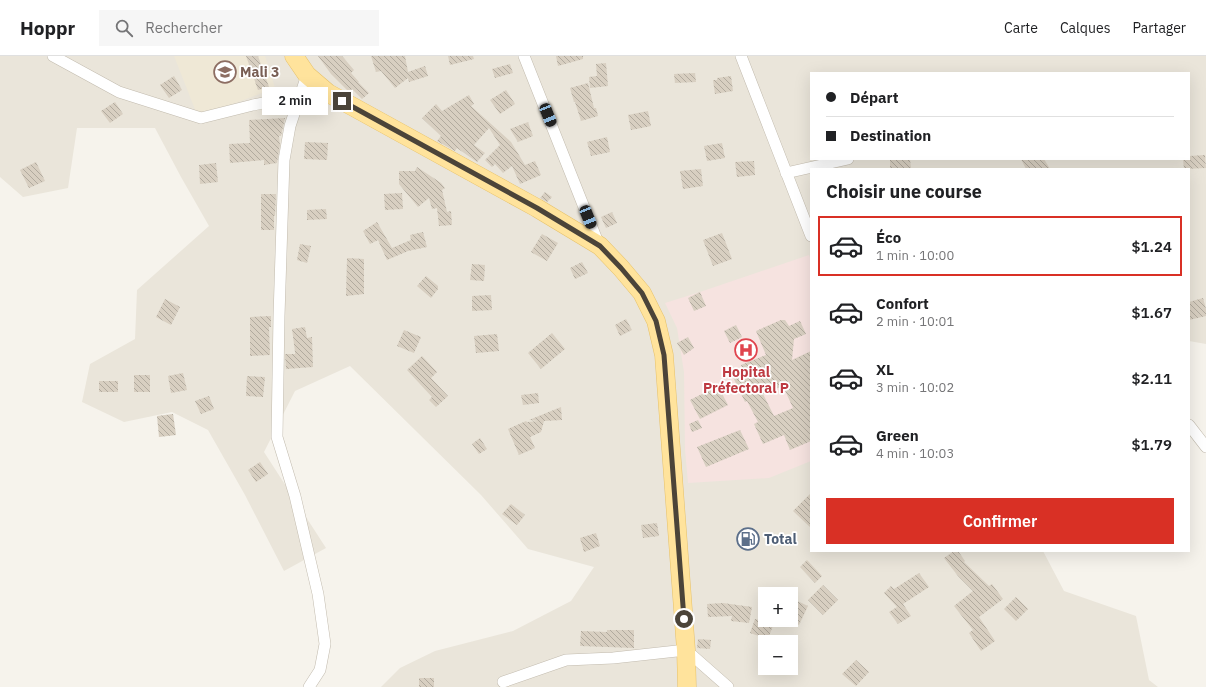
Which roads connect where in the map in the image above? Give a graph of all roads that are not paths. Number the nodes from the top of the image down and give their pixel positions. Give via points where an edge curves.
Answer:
1 (53, 56) edge
2 (294, 56) edge
3 (524, 56) edge
4 (741, 56) edge
5 (307, 75) junction
6 (300, 95) junction
7 (843, 160) edge
8 (786, 172) junction
9 (810, 233) edge
10 (600, 246) junction
11 (1190, 426) edge
12 (1206, 447) edge
13 (686, 650) junction
14 (503, 682) dead end
15 (309, 687) edge
16 (687, 687) edge
17 (728, 687) edge

1 - 6 street via 119,92 201,118
2 - 5 main road
3 - 10 street
4 - 8 street
5 - 6 street
5 - 10 main road via 328,93 537,208
6 - 15 street via 290,126 284,160 277,437 295,496 318,594 325,644 320,670
7 - 8 street
8 - 9 street
10 - 13 main road via 642,293 656,321 664,355
11 - 12 street
13 - 14 street via 566,660
13 - 16 main road
13 - 17 street

